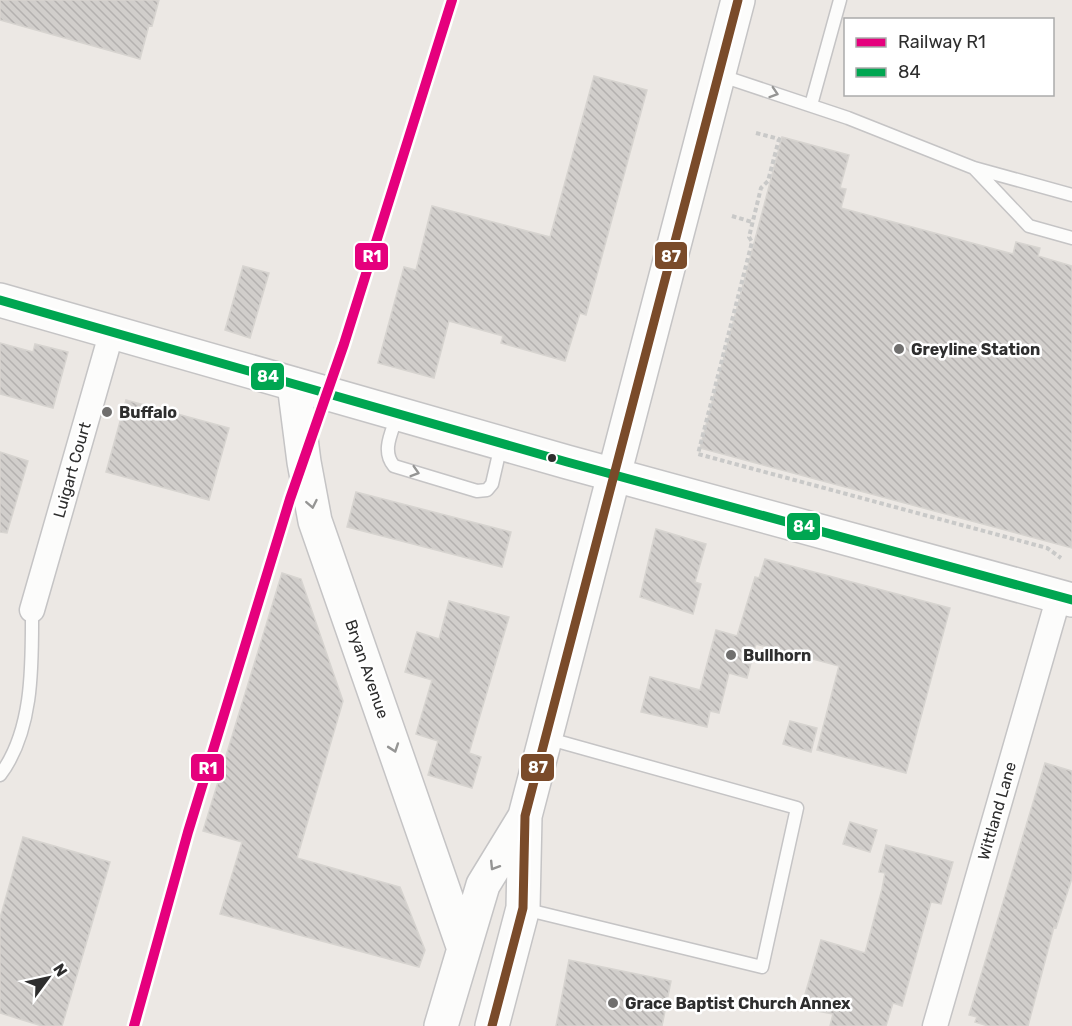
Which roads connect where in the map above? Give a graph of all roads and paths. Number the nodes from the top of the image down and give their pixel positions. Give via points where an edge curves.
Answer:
1 (738, 0) edge
2 (840, 0) edge
3 (718, 75) junction
4 (811, 105) junction
5 (756, 133) dead end
6 (974, 168) junction
7 (1072, 195) edge
8 (732, 216) dead end
9 (752, 222) junction
10 (1072, 238) edge
11 (0, 300) edge
12 (112, 331) junction
13 (294, 384) junction
14 (399, 412) junction
15 (501, 442) junction
16 (612, 474) junction
17 (1061, 558) dead end
18 (1065, 598) edge
19 (32, 610) joint
20 (546, 738) junction
21 (0, 775) edge
22 (525, 816) junction
23 (523, 908) junction
24 (464, 949) junction
25 (441, 1026) edge
26 (492, 1026) edge
27 (934, 1026) edge

1 - 3 street
2 - 4 lane
3 -> 4 lane
3 - 16 street
4 - 6 lane
5 - 9 path via 779,139
6 - 7 lane
6 - 10 lane via 1029,226
8 - 9 path
9 - 17 path via 752,242 698,454 1047,548
11 - 12 street
12 - 13 street
12 - 19 street, Luigart Court
13 - 14 street
13 -> 24 street, Bryan Avenue via 315,521
14 - 15 street
14 -> 15 lane via 387,450 394,466 477,491 487,490 492,484
15 - 16 street
16 - 18 street
16 - 20 street
18 - 27 street, Wittland Lane
19 - 21 lane via 27,711
20 - 22 street
20 - 23 lane via 797,808 762,967
22 - 23 street
22 -> 24 street via 483,885
23 - 26 street
24 - 25 street

